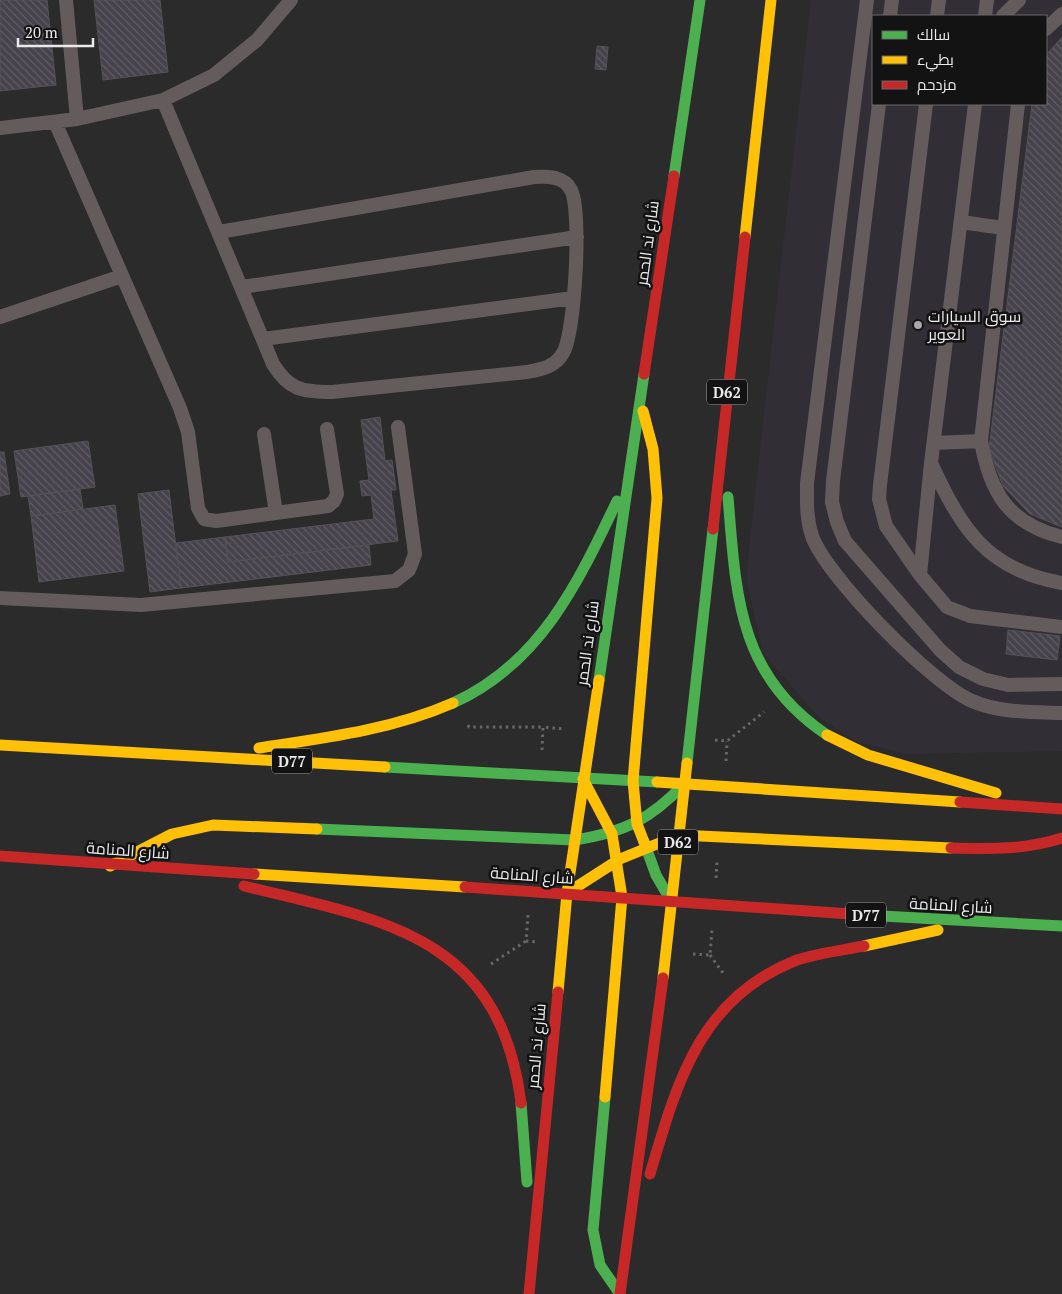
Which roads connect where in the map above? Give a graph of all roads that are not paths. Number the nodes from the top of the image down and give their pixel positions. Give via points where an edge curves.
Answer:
1 (66, 0) edge
2 (291, 0) edge
3 (688, 0) edge
4 (700, 0) edge
5 (771, 0) edge
6 (867, 0) edge
7 (892, 0) edge
8 (939, 0) edge
9 (987, 0) edge
10 (1019, 0) edge
11 (1062, 14) edge
12 (890, 15) edge
13 (937, 15) edge
14 (985, 15) edge
15 (1004, 15) edge
16 (697, 21) junction
17 (1047, 28) edge
18 (164, 100) junction
19 (879, 105) edge
20 (926, 105) edge
21 (975, 105) edge
22 (1018, 105) edge
23 (77, 119) junction
24 (55, 122) junction
25 (0, 128) edge
26 (961, 222) junction
27 (1003, 228) junction
28 (219, 232) junction
29 (577, 237) junction
30 (122, 276) junction
31 (242, 287) junction
32 (573, 298) junction
33 (0, 317) edge
34 (263, 339) junction
35 (640, 402) junction
36 (398, 427) dead end
37 (327, 429) dead end
38 (264, 434) dead end
39 (722, 437) junction
40 (982, 441) junction
41 (934, 443) junction
42 (932, 463) junction
43 (628, 480) junction
44 (276, 513) junction
45 (1062, 537) edge
46 (920, 574) junction
47 (1062, 583) edge
48 (0, 598) edge
49 (1062, 627) edge
50 (1062, 684) edge
51 (1062, 713) edge
52 (0, 745) edge
53 (208, 756) junction
54 (583, 779) junction
55 (633, 781) junction
56 (684, 784) junction
57 (1048, 808) junction
58 (1062, 809) edge
59 (636, 824) junction
60 (612, 834) junction
61 (679, 835) junction
62 (1062, 838) edge
63 (575, 840) junction
64 (644, 847) junction
65 (0, 856) edge
66 (618, 860) junction
67 (110, 866) junction
68 (188, 870) junction
69 (567, 893) junction
70 (622, 898) junction
71 (671, 901) junction
72 (970, 923) junction
73 (1062, 926) edge
74 (534, 1244) junction
75 (626, 1252) junction
76 (528, 1294) edge
77 (620, 1294) edge

1 - 23 lane
2 - 18 lane via 258,40 214,75
3 - 16 lane
4 - 16 main road, شارع ند الحمر
5 - 39 main road, D62
6 - 51 lane via 807,483 806,509 812,536 840,581 922,667 945,686 972,701 1002,710
7 - 12 lane
8 - 13 lane
9 - 14 lane
10 - 15 lane
11 - 17 lane
16 - 35 main road, شارع ند الحمر
18 - 23 lane
18 - 28 lane
19 - 50 lane via 833,481 832,502 836,522 845,542 858,558 959,667 983,679 1008,685
20 - 46 lane via 879,499 886,526
21 - 26 lane
22 - 27 lane
23 - 24 lane
24 - 25 lane
24 - 30 lane
26 - 27 lane
26 - 41 lane
27 - 40 lane
28 - 29 lane via 548,176 562,180 571,190
28 - 31 lane
29 - 31 lane
29 - 32 lane
30 - 33 lane
30 - 44 lane via 184,420 200,514 210,521
31 - 34 lane
32 - 34 lane
32 - 34 lane via 564,352 555,364 527,372 311,392 294,388 282,378
35 - 43 main road, شارع ند الحمر
35 - 55 main road via 653,449 657,498
36 - 48 lane via 415,554 409,570 395,581 141,605
37 - 44 lane via 337,494 334,501 320,508
38 - 44 lane
39 - 56 main road, D62
39 - 57 main road via 738,603 755,653 784,697 822,732 869,756
40 - 41 lane
40 - 45 lane via 986,470 999,496 1018,517 1043,532
41 - 42 lane
42 - 46 lane
42 - 47 lane via 962,525 979,544 1022,572
43 - 53 main road via 578,581 548,626 511,665 467,697 425,716 380,729
43 - 54 main road, شارع ند الحمر
46 - 49 lane via 938,598 958,613
52 - 53 main road, D77
53 - 54 main road, D77
54 - 55 main road, D77
54 - 60 main road
54 - 63 main road, شارع ند الحمر
55 - 56 main road, D77
55 - 59 main road
56 - 57 main road, D77
56 - 59 main road via 663,807
56 - 61 main road, D62
57 - 58 main road, D77
59 - 60 main road
59 - 64 main road
60 - 63 main road
60 - 66 main road
61 - 62 main road via 1001,850 1038,846
61 - 64 main road
61 - 71 main road, D62
63 - 67 main road via 214,825 172,834
63 - 69 main road, شارع ند الحمر
64 - 66 main road
64 - 71 main road
65 - 67 main road, شارع المنامة / D77
66 - 69 main road
66 - 70 main road
67 - 68 main road, شارع المنامة / D77
68 - 69 main road, شارع المنامة / D77
68 - 74 main road via 384,923 431,944 470,977 496,1015 513,1058
69 - 70 main road, شارع المنامة / D77
69 - 74 main road, شارع ند الحمر
70 - 71 main road, شارع المنامة / D77
70 - 77 main road via 593,1230 600,1264
71 - 72 main road, شارع المنامة / D77
71 - 75 main road, D62 via 662,991
72 - 73 main road, شارع المنامة / D77
72 - 75 main road via 798,960 756,980 731,999 703,1031 690,1053
74 - 76 main road, شارع ند الحمر
75 - 77 main road

